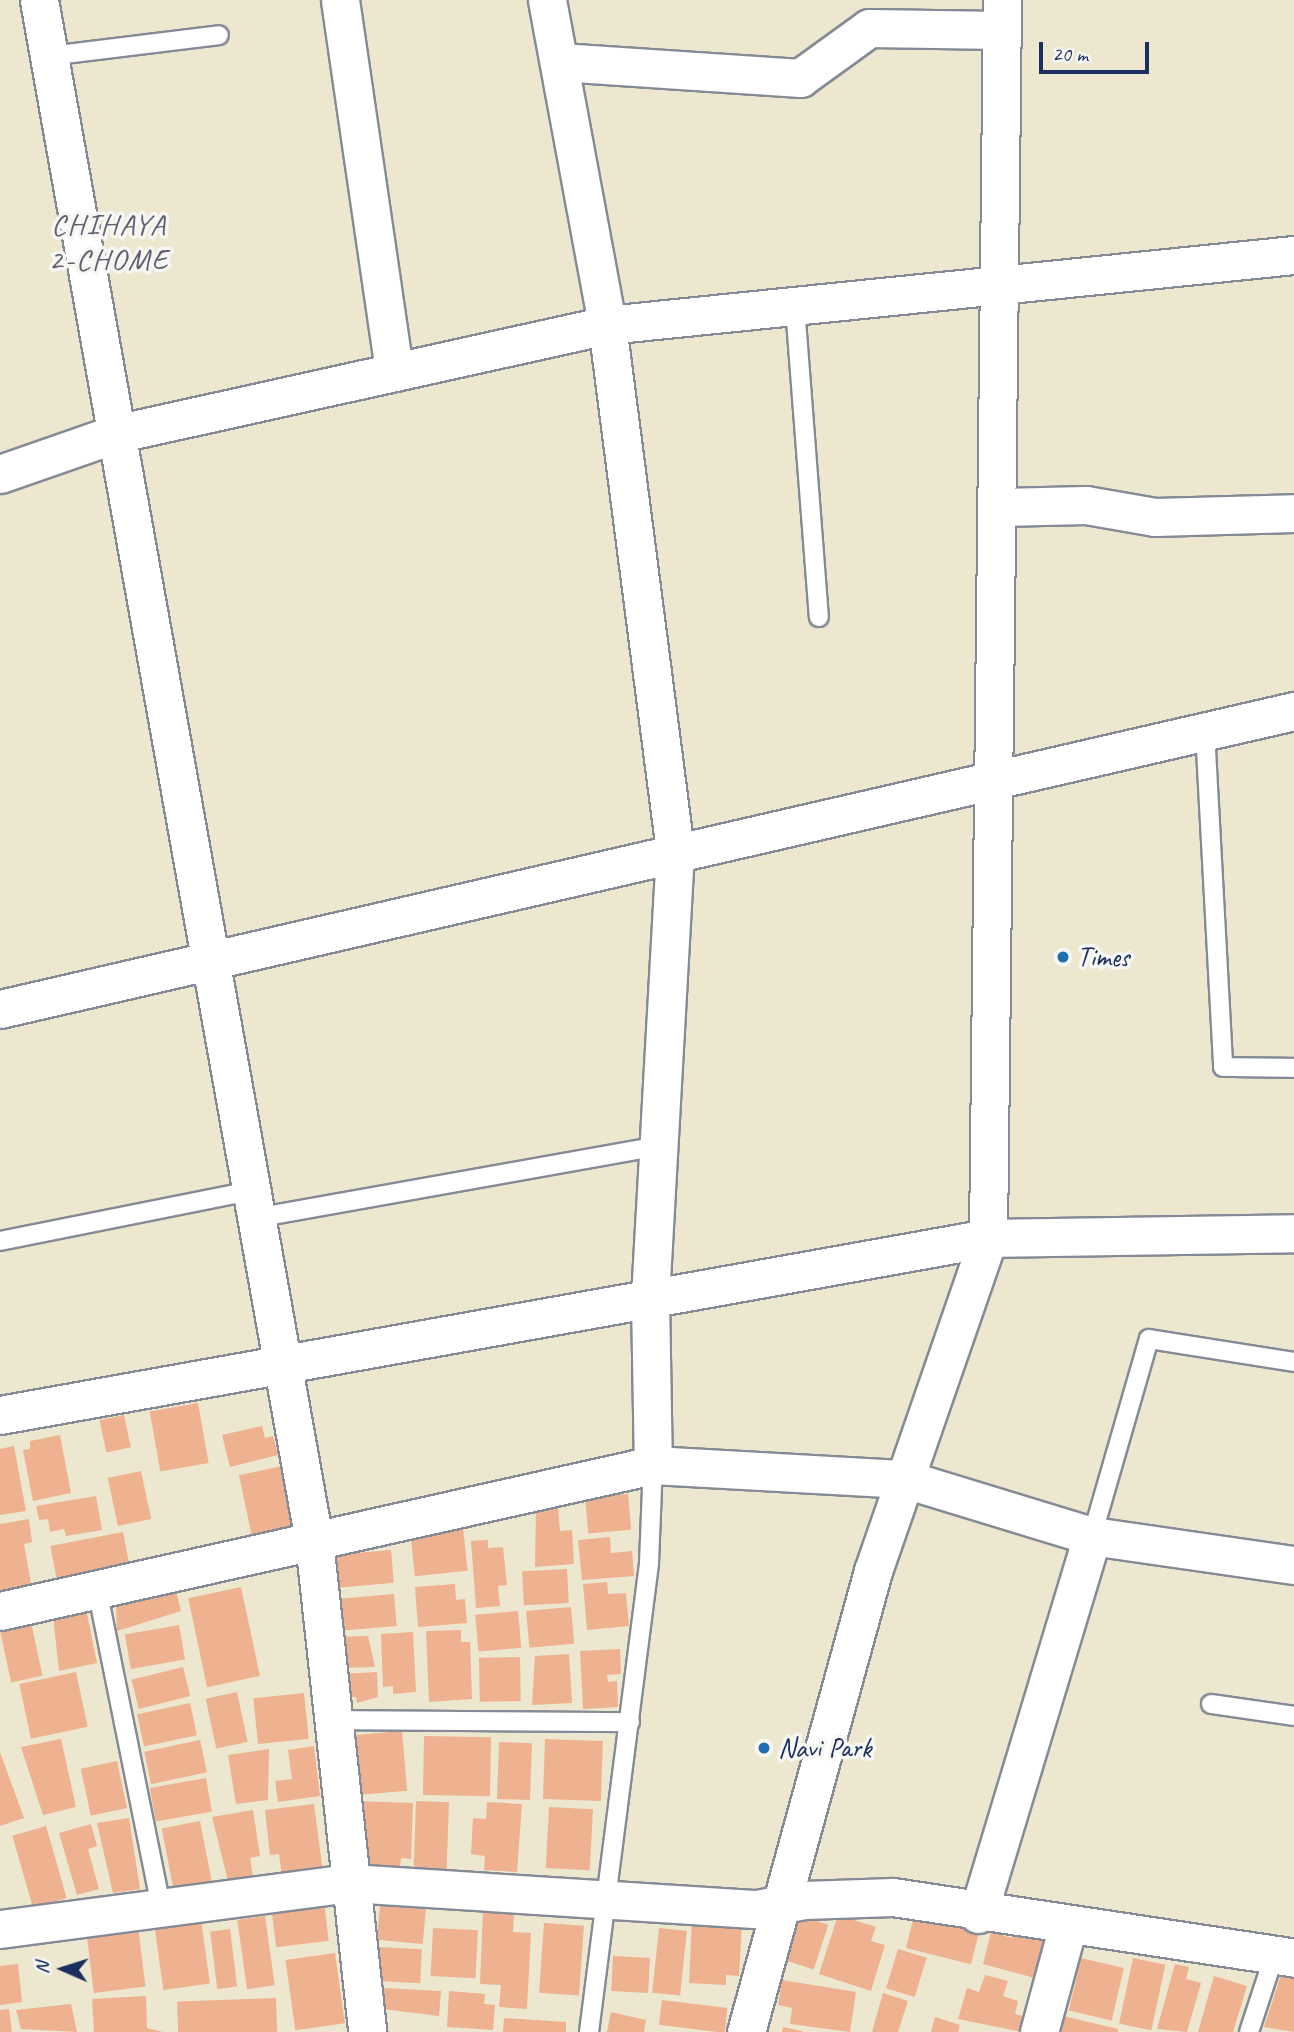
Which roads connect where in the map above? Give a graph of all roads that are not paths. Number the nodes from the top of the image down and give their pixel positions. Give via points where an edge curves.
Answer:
1 (39, 0) edge
2 (340, 0) edge
3 (547, 0) edge
4 (1001, 15) edge
5 (219, 35) dead end
6 (49, 56) junction
7 (559, 62) junction
8 (1294, 255) edge
9 (1002, 287) junction
10 (795, 307) junction
11 (607, 325) junction
12 (394, 372) junction
13 (115, 434) junction
14 (0, 474) edge
15 (1000, 507) junction
16 (1294, 513) edge
17 (819, 617) dead end
18 (1294, 711) edge
19 (1205, 731) junction
20 (996, 778) junction
21 (675, 851) junction
22 (208, 961) junction
23 (0, 1009) edge
24 (1294, 1069) edge
25 (658, 1146) junction
26 (253, 1204) junction
27 (1294, 1233) edge
28 (988, 1238) junction
29 (0, 1241) edge
30 (650, 1298) junction
31 (1294, 1362) edge
32 (282, 1364) junction
33 (0, 1415) edge
34 (653, 1465) junction
35 (905, 1479) junction
36 (1092, 1536) junction
37 (314, 1541) junction
38 (1294, 1565) edge
39 (97, 1589) junction
40 (0, 1611) edge
41 (1210, 1703) dead end
42 (1294, 1716) edge
43 (329, 1720) junction
44 (630, 1722) junction
45 (350, 1883) junction
46 (608, 1900) junction
47 (782, 1905) junction
48 (161, 1906) junction
49 (978, 1914) junction
50 (1068, 1925) junction
51 (0, 1929) edge
52 (1284, 1957) edge
53 (368, 2032) edge
54 (589, 2032) edge
55 (746, 2032) edge
56 (1039, 2032) edge
57 (1249, 2032) edge

1 - 6 street
2 - 12 street
3 - 7 street
4 - 7 street via 869,28 800,78
4 - 9 street
5 - 6 lane
6 - 13 street
7 - 11 street
8 - 9 street
9 - 10 street
9 - 15 street
10 - 11 street
10 - 17 lane
11 - 12 street
11 - 21 street
12 - 13 street
13 - 14 street
13 - 22 street
15 - 16 street via 1086,505 1155,517
15 - 20 street
18 - 19 street
19 - 20 street
19 - 24 lane via 1223,1067
20 - 21 street
20 - 28 street
21 - 22 street
21 - 25 street
22 - 23 street
22 - 26 street
25 - 26 lane
25 - 30 street
26 - 29 lane
26 - 32 street
27 - 28 street
28 - 30 street
28 - 35 street
30 - 32 street
30 - 34 street
31 - 36 lane via 1149,1339
32 - 33 street
32 - 37 street
34 - 35 street
34 - 37 street
34 - 44 lane via 649,1563
35 - 36 street
35 - 47 street via 873,1571
36 - 38 street
36 - 49 street
37 - 39 street
37 - 43 street
39 - 40 street
39 - 48 lane
41 - 42 lane
43 - 44 lane
43 - 45 street
44 - 46 lane
45 - 46 street
45 - 48 street
45 - 53 street
46 - 47 street via 757,1909
46 - 54 lane
47 - 49 street via 893,1896
47 - 55 street
48 - 51 street
49 - 50 street
50 - 52 street
50 - 56 street
52 - 57 lane

